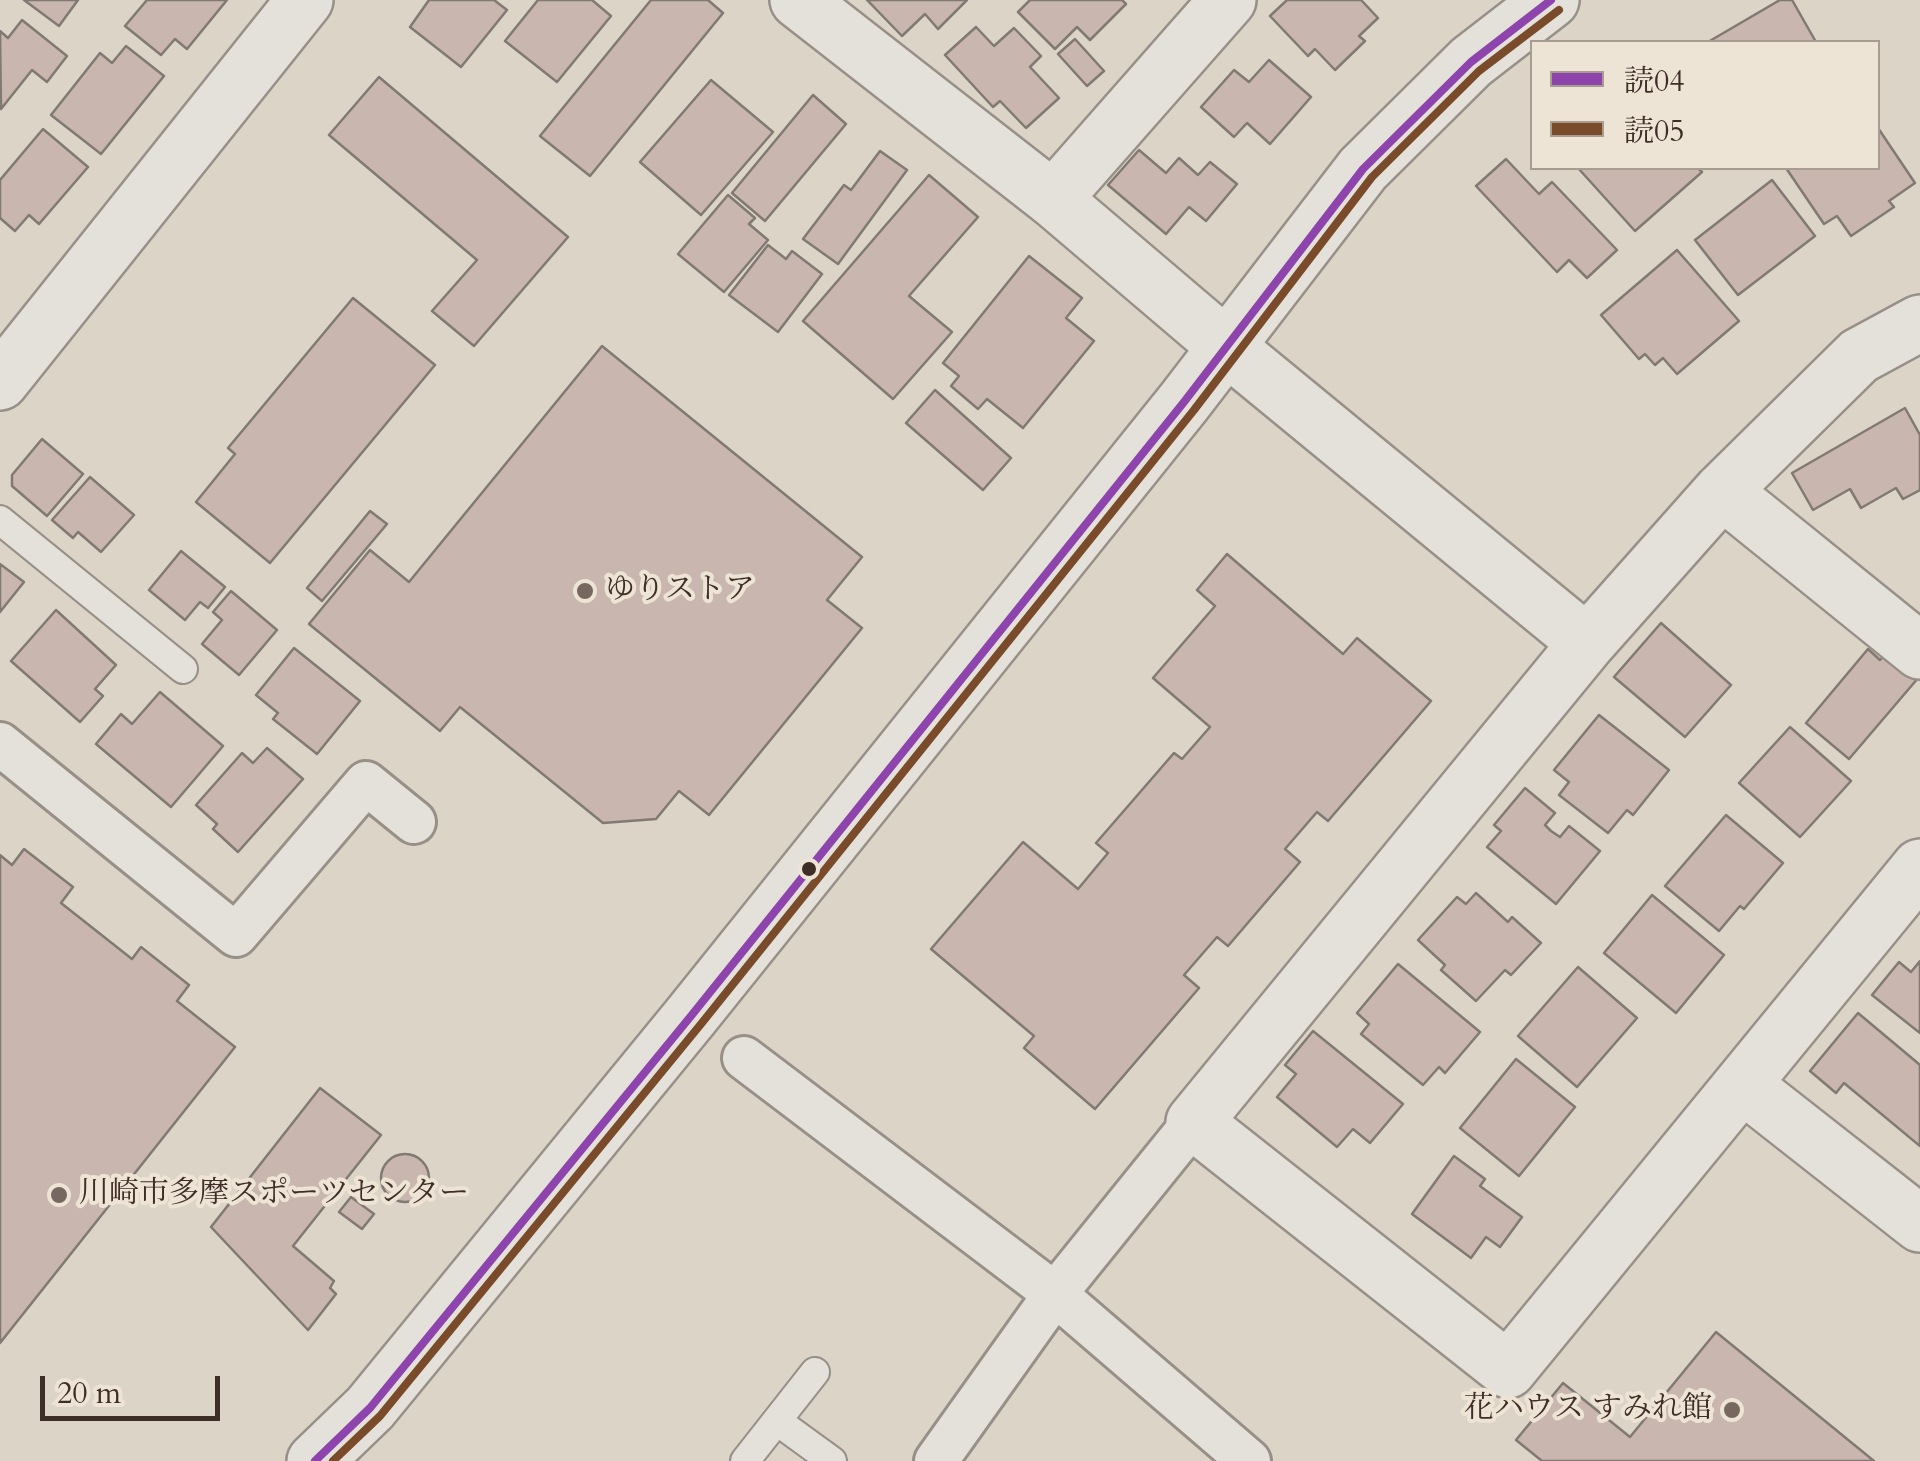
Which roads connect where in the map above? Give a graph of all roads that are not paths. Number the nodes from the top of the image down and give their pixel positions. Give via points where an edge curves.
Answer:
1 (304, 0) edge
2 (798, 0) edge
3 (1228, 0) edge
4 (1552, 0) edge
5 (1053, 199) junction
6 (1920, 323) edge
7 (1228, 348) junction
8 (0, 382) edge
9 (1722, 491) junction
10 (0, 520) edge
11 (1588, 642) junction
12 (1920, 652) edge
13 (183, 668) dead end
14 (0, 744) edge
15 (414, 822) dead end
16 (1920, 867) edge
17 (744, 1058) dead end
18 (1743, 1085) junction
19 (1194, 1122) junction
20 (1920, 1224) edge
21 (1054, 1294) junction
22 (815, 1372) dead end
23 (776, 1422) junction
24 (315, 1461) edge
25 (746, 1461) edge
26 (832, 1461) edge
27 (936, 1461) edge
28 (1250, 1461) edge

1 - 8 street
2 - 5 street
3 - 5 street
4 - 7 street via 1470,62 1364,169
5 - 7 street
6 - 9 street via 1859,356
7 - 11 street
7 - 24 street via 370,1408
9 - 11 street
9 - 12 street
10 - 13 lane
11 - 19 street
14 - 15 street via 236,935 366,783
16 - 18 street
17 - 21 street
18 - 19 street via 1508,1370
18 - 20 street
19 - 21 street
21 - 27 street
21 - 28 street
22 - 23 lane
23 - 25 lane
23 - 26 lane

